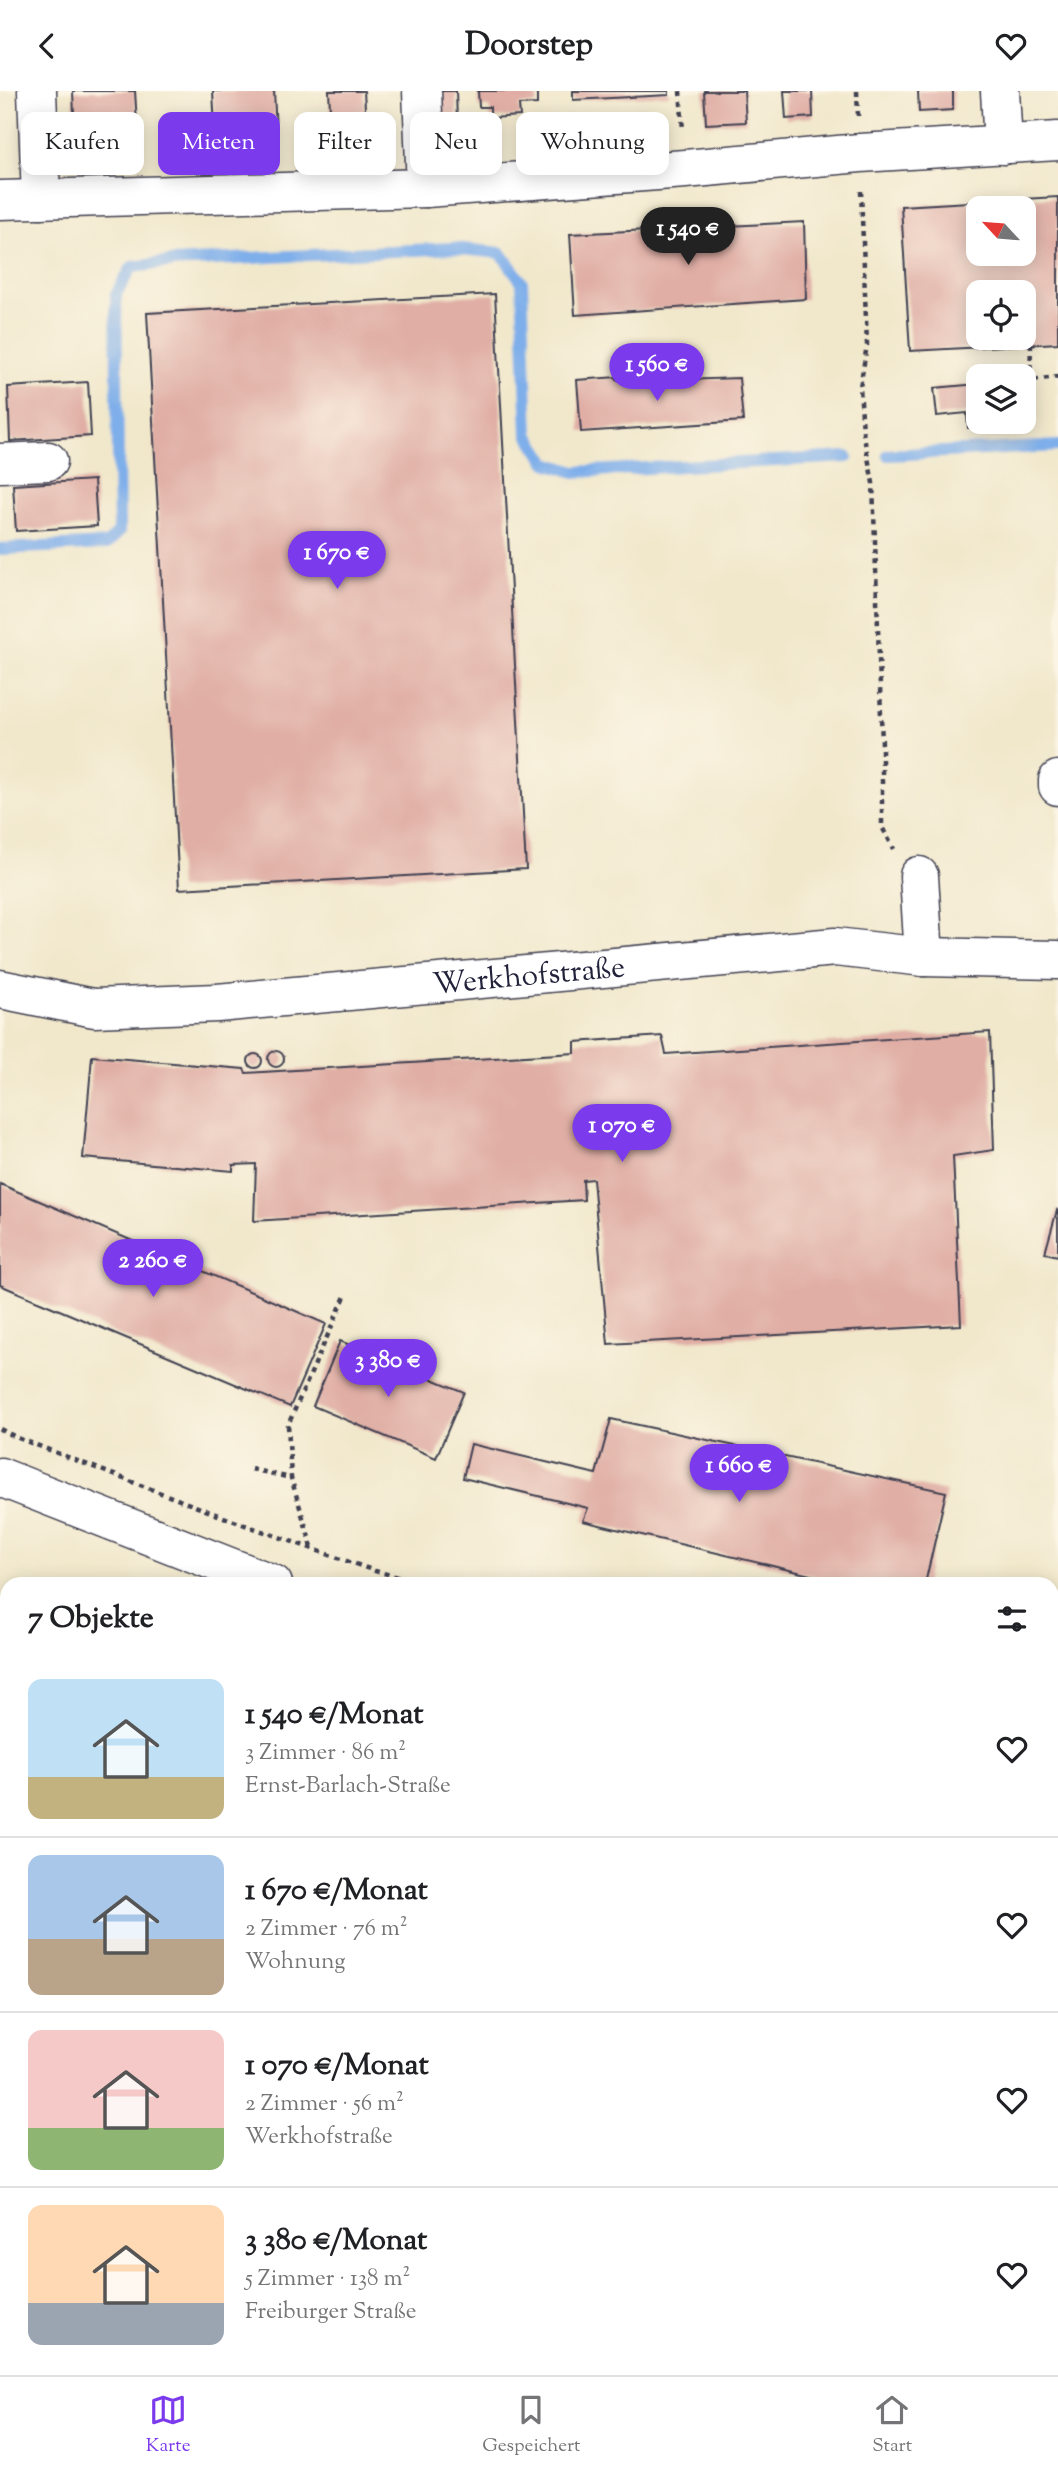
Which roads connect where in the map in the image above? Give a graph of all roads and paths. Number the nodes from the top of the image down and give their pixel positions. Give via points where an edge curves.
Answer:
1 (37, 91) edge
2 (422, 91) edge
3 (857, 91) edge
4 (1000, 91) edge
5 (1058, 141) edge
6 (1003, 145) junction
7 (860, 153) junction
8 (426, 188) junction
9 (41, 199) junction
10 (0, 200) edge
11 (1031, 350) edge
12 (1058, 377) edge
13 (48, 461) dead end
14 (0, 463) edge
15 (1058, 780) edge
16 (1058, 786) edge
17 (919, 876) joint
18 (924, 957) junction
19 (1058, 960) edge
20 (0, 989) edge
21 (346, 1294) dead end
22 (0, 1429) edge
23 (251, 1469) dead end
24 (0, 1477) edge
25 (291, 1478) junction
26 (312, 1548) junction
27 (255, 1577) edge
28 (399, 1577) edge

1 - 9 street
2 - 8 street
3 - 7 path
4 - 6 street
5 - 6 street
6 - 7 street
7 - 8 street
7 - 17 path via 867,345 860,387 873,483 882,827
8 - 9 street
9 - 10 street
11 - 12 path via 1030,380
13 - 14 street
15 - 16 street
17 - 18 street
18 - 19 street, Werkhofstraße
18 - 20 street, Werkhofstraße via 835,947 217,1003 94,1008
21 - 25 path via 288,1425
22 - 26 path
23 - 25 path
24 - 27 street
25 - 26 path
26 - 28 path

